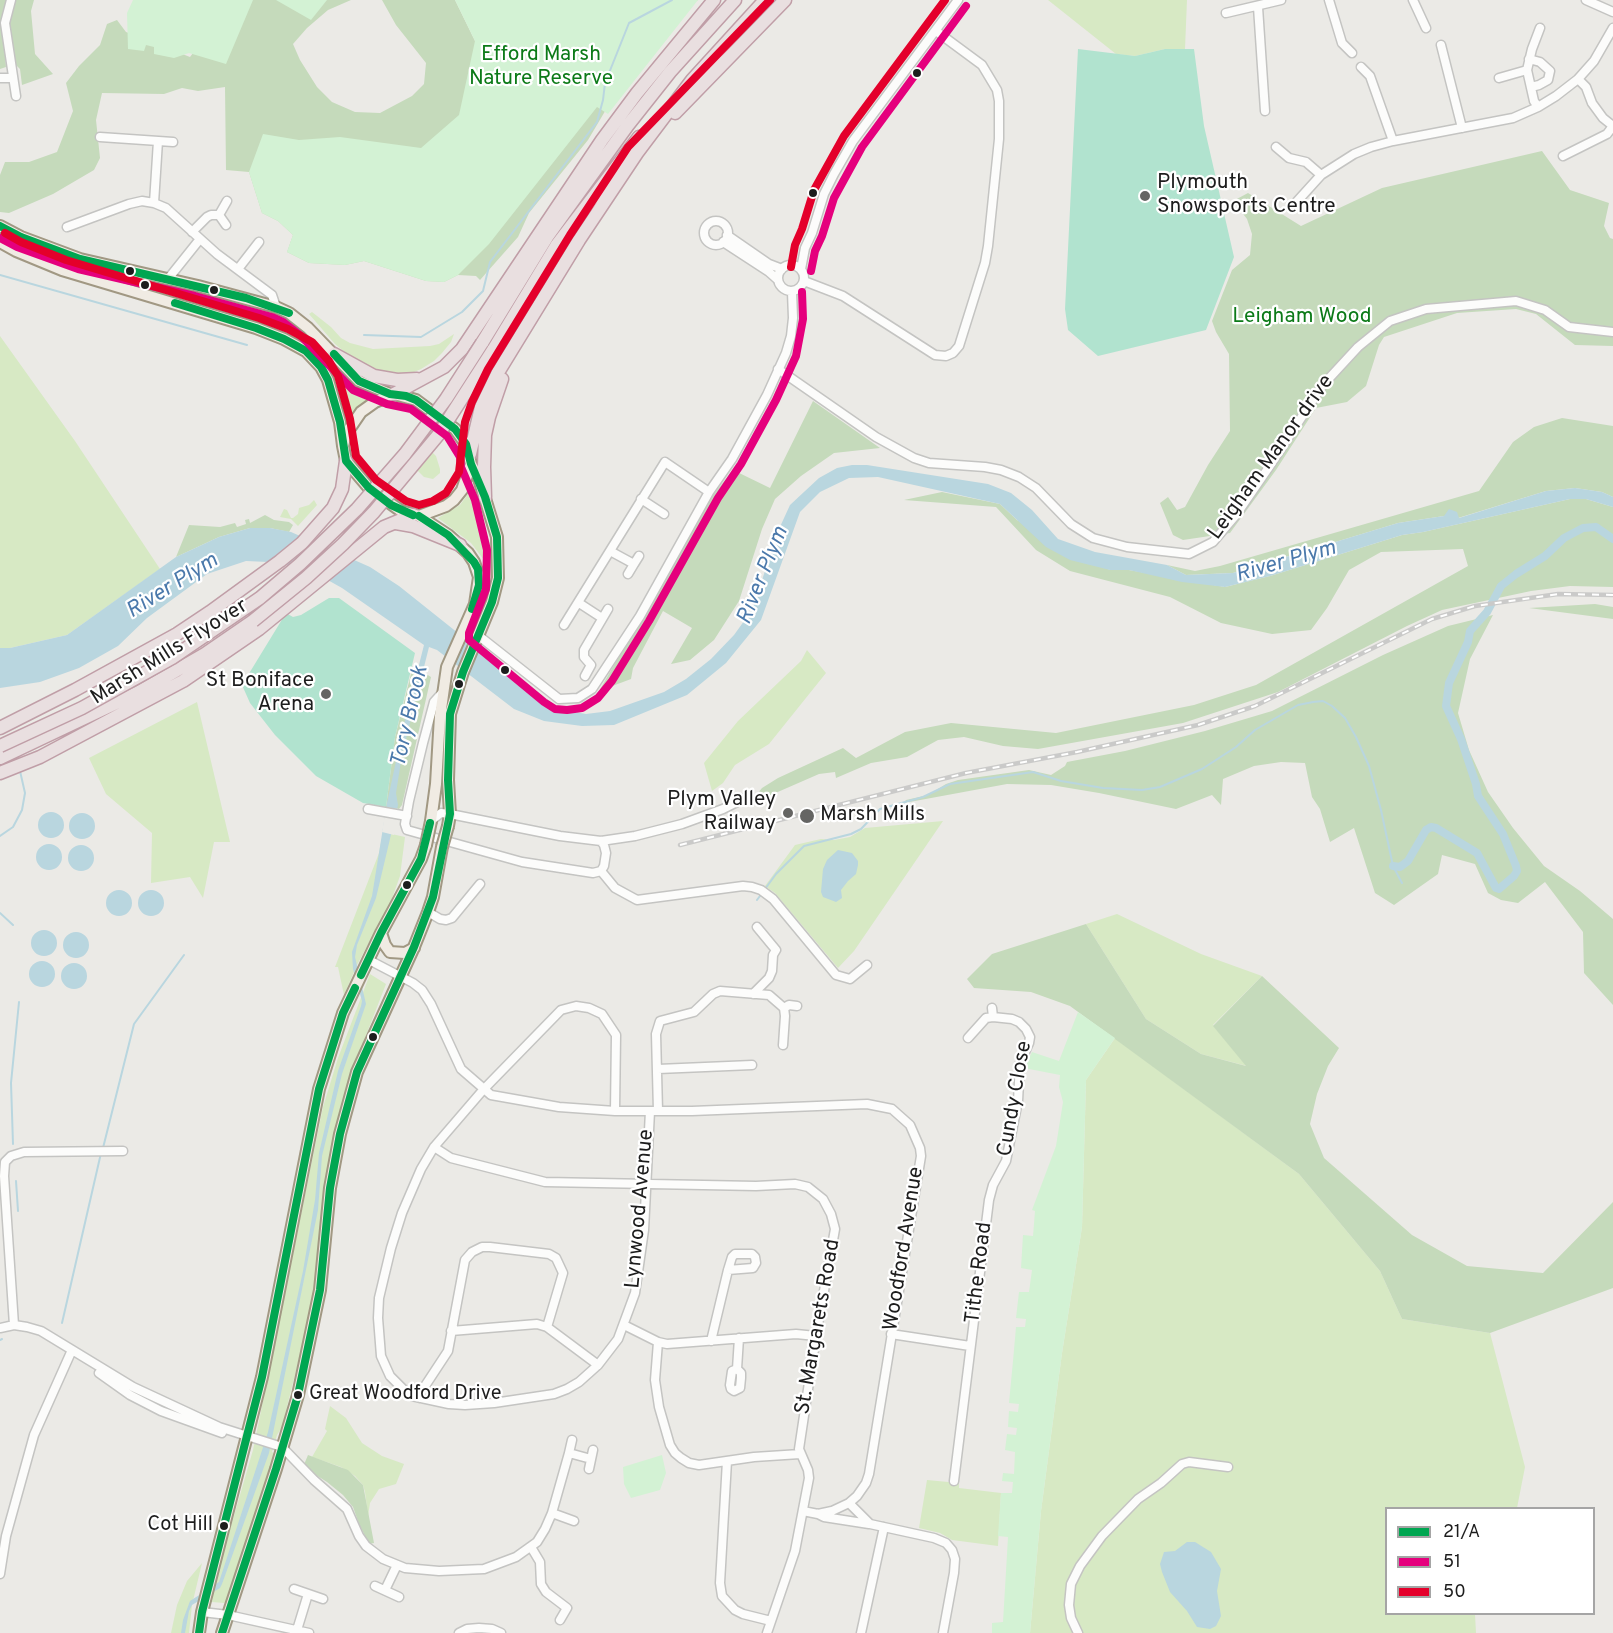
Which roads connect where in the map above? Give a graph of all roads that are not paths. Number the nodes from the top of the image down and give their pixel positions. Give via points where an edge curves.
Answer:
1 (11, 0) edge
2 (714, 0) edge
3 (757, 0) edge
4 (765, 0) edge
5 (785, 0) edge
6 (958, 0) edge
7 (1281, 0) edge
8 (1329, 0) edge
9 (1413, 0) edge
10 (1586, 0) edge
11 (732, 2) edge
12 (1258, 7) junction
13 (1613, 12) edge
14 (1226, 13) dead end
15 (1426, 28) dead end
16 (1540, 28) dead end
17 (1613, 28) edge
18 (936, 31) junction
19 (1440, 45) dead end
20 (1352, 53) dead end
21 (1529, 59) junction
22 (1361, 67) dead end
23 (1527, 70) junction
24 (0, 78) edge
25 (13, 78) junction
26 (1499, 78) dead end
27 (1578, 79) junction
28 (1530, 87) junction
29 (16, 96) dead end
30 (1538, 107) junction
31 (1265, 111) dead end
32 (1613, 126) edge
33 (1462, 128) junction
34 (100, 137) dead end
35 (158, 141) junction
36 (1393, 141) junction
37 (173, 142) dead end
38 (1276, 147) dead end
39 (637, 153) junction
40 (1563, 156) dead end
41 (1321, 175) junction
42 (227, 201) dead end
43 (154, 202) junction
44 (1292, 207) dead end
45 (219, 214) junction
46 (226, 225) dead end
47 (0, 226) edge
48 (68, 227) dead end
49 (192, 232) junction
50 (200, 239) junction
51 (0, 242) edge
52 (259, 242) dead end
53 (805, 248) junction
54 (786, 267) junction
55 (238, 269) junction
56 (801, 269) junction
57 (168, 279) junction
58 (778, 280) junction
59 (804, 281) junction
60 (792, 292) junction
61 (276, 307) junction
62 (533, 316) junction
63 (1613, 332) edge
64 (487, 347) junction
65 (334, 354) junction
66 (778, 369) junction
67 (422, 378) junction
68 (392, 394) junction
69 (343, 446) junction
70 (471, 459) junction
71 (346, 461) junction
72 (709, 492) junction
73 (485, 497) junction
74 (641, 499) junction
75 (664, 514) dead end
76 (416, 515) junction
77 (394, 523) junction
78 (460, 545) junction
79 (610, 551) junction
80 (639, 556) dead end
81 (634, 564) junction
82 (628, 574) dead end
83 (579, 603) junction
84 (608, 609) dead end
85 (602, 618) junction
86 (564, 625) dead end
87 (477, 641) junction
88 (585, 676) dead end
89 (443, 692) junction
90 (0, 728) edge
91 (0, 746) edge
92 (0, 758) edge
93 (0, 773) edge
94 (747, 797) dead end
95 (368, 809) dead end
96 (450, 814) junction
97 (403, 815) junction
98 (431, 821) junction
99 (601, 841) junction
100 (601, 871) junction
101 (480, 884) dead end
102 (428, 912) junction
103 (757, 927) dead end
104 (381, 933) junction
105 (414, 947) junction
106 (369, 960) junction
107 (867, 965) dead end
108 (401, 976) junction
109 (753, 994) junction
110 (797, 1006) dead end
111 (783, 1008) junction
112 (968, 1038) dead end
113 (783, 1046) dead end
114 (752, 1065) dead end
115 (658, 1069) junction
116 (483, 1090) junction
117 (615, 1110) junction
118 (654, 1111) junction
119 (434, 1147) junction
120 (123, 1151) dead end
121 (647, 1185) junction
122 (989, 1200) joint
123 (728, 1270) dead end
124 (14, 1325) junction
125 (624, 1326) junction
126 (0, 1328) edge
127 (547, 1328) junction
128 (452, 1331) junction
129 (891, 1335) junction
130 (816, 1336) junction
131 (739, 1338) junction
132 (711, 1341) junction
133 (657, 1342) junction
134 (970, 1346) junction
135 (72, 1350) junction
136 (598, 1365) junction
137 (737, 1369) dead end
138 (420, 1398) junction
139 (248, 1437) junction
140 (572, 1440) dead end
141 (273, 1445) junction
142 (593, 1450) dead end
143 (569, 1453) junction
144 (800, 1454) junction
145 (591, 1460) junction
146 (727, 1461) junction
147 (1228, 1467) dead end
148 (588, 1469) dead end
149 (954, 1480) dead end
150 (849, 1503) junction
151 (803, 1511) junction
152 (552, 1513) junction
153 (818, 1514) junction
154 (574, 1521) dead end
155 (870, 1524) junction
156 (884, 1527) junction
157 (531, 1546) junction
158 (397, 1565) junction
159 (0, 1574) edge
160 (375, 1586) dead end
161 (294, 1589) dead end
162 (385, 1590) junction
163 (308, 1594) junction
164 (399, 1597) dead end
165 (323, 1599) dead end
166 (202, 1612) junction
167 (228, 1615) junction
168 (560, 1620) dead end
169 (771, 1621) junction
170 (297, 1630) junction
171 (199, 1633) edge
172 (222, 1633) edge
173 (309, 1633) edge
174 (459, 1633) edge
175 (501, 1633) edge
176 (767, 1633) edge
177 (861, 1633) edge
178 (943, 1633) edge
179 (1078, 1633) edge

1 - 25 street via 5,23
2 - 67 highway via 602,140 462,349 444,367
3 - 64 highway via 661,108 556,246
4 - 39 highway via 692,80
5 - 39 highway
6 - 18 street
7 - 12 street
8 - 20 street via 1342,43
9 - 15 street
10 - 13 street
11 - 64 highway via 670,72 600,162 548,237
12 - 14 street
12 - 31 street
16 - 21 street
17 - 27 street
18 - 53 street via 853,141 828,184
18 - 59 street via 982,65 999,101 988,246 959,346 946,356 935,355 843,296
19 - 33 street
21 - 23 street
21 - 28 street via 1550,71 1548,80
22 - 36 street via 1371,77
23 - 26 street
23 - 28 street
24 - 25 street
25 - 29 street
27 - 30 street
27 - 32 street via 1603,118
28 - 30 street
30 - 33 street via 1513,118
32 - 40 street via 1607,134
33 - 36 street
34 - 35 street
35 - 37 street
35 - 43 street
36 - 41 street via 1354,154
38 - 41 street via 1289,158 1306,162
39 - 62 highway
41 - 44 street
42 - 45 street
43 - 48 street via 129,204
43 - 49 street
45 - 46 street
45 - 49 street via 207,217
47 - 57 main road via 80,259
49 - 50 street
50 - 55 street
50 - 57 street
51 - 69 main road via 62,270 256,328 306,351 328,380
52 - 55 street via 249,248
53 - 54 street
53 - 56 street
54 - 56 street
54 - 58 street
54 - 58 street via 769,264 725,239
55 - 61 street via 272,295
56 - 59 street
57 - 61 main road
58 - 60 street via 783,289
59 - 60 street
60 - 66 street via 791,336
61 - 65 main road via 290,313
62 - 70 highway via 481,407
62 - 73 highway via 501,381 489,417
63 - 66 street, Leigham Manor drive via 1569,327 1545,310 1516,301 1426,309 1390,321 1358,347 1322,386 1263,477 1213,542 1189,554 1126,547 1094,538 1071,524 1035,488 1001,470 914,458 876,437
64 - 91 highway, Marsh Mills Flyover, bridge via 405,454 357,509 260,598 171,658 82,708
64 - 92 highway, Marsh Mills Flyover, bridge via 439,434 416,464 343,544 306,578 205,654 140,692
65 - 67 highway via 374,376 397,380
65 - 68 main road via 358,381
66 - 72 street via 732,459
67 - 68 highway
68 - 69 main road via 361,412
68 - 70 main road via 416,400 455,429
69 - 71 main road
70 - 73 main road
70 - 76 main road via 465,482 454,500 436,511
71 - 76 main road via 391,505
71 - 90 highway via 340,495 324,521 280,561 186,628
72 - 74 street via 665,462
72 - 87 street via 640,616 592,689 578,698 559,699
73 - 87 main road via 499,563 496,591
74 - 75 street
74 - 79 street
76 - 77 highway
76 - 78 main road
77 - 78 highway
77 - 93 highway via 370,537 259,629 183,681
78 - 89 main road via 474,562 479,577 475,604 447,667
79 - 81 street
79 - 83 street
80 - 81 street
81 - 82 street
83 - 85 street
83 - 86 street
84 - 85 street
85 - 88 street via 584,650 591,665
87 - 96 main road via 450,714
89 - 97 street via 430,714
89 - 98 main road
94 - 99 street via 691,821
95 - 97 street
96 - 98 street via 441,813
96 - 99 street
96 - 102 main road, bridge
97 - 100 street via 407,830 522,862
98 - 104 main road, bridge via 426,845
99 - 100 street via 606,853
100 - 107 street via 615,888 637,900 743,886 764,892 836,975 850,980
101 - 102 street via 452,918 440,919
102 - 105 main road
103 - 109 street via 776,950 769,978
104 - 105 main road via 390,952 405,953
104 - 106 main road
105 - 108 main road
106 - 108 street, Woodford Avenue
106 - 139 main road via 340,1022 319,1089
108 - 116 street, Woodford Avenue via 422,990 461,1069
108 - 141 main road via 357,1072 340,1134 330,1188 320,1290 298,1395
109 - 111 street via 770,995
109 - 115 street, Lynwood Avenue via 720,991 694,1012 660,1021 656,1034
110 - 111 street
111 - 113 street
112 - 122 street, Cundy Close via 992,1013 1019,1022 1030,1037 1020,1063 1009,1151
114 - 115 street
115 - 118 street, Lynwood Avenue
116 - 117 street, Woodford Avenue via 527,1103
116 - 117 street, Lynwood Avenue via 561,1010 576,1006 602,1014 616,1035
116 - 119 street, Lynwood Avenue
117 - 118 street, Woodford Avenue
118 - 121 street, Lynwood Avenue
118 - 129 street, Woodford Avenue via 867,1104 892,1109 902,1116 916,1136 921,1156
119 - 121 street, St. Margarets Road via 451,1158 545,1182
119 - 138 street, Lynwood Avenue via 402,1213 385,1272 378,1318 381,1356 387,1370 398,1386
120 - 124 street via 24,1152 5,1162
121 - 125 street, Lynwood Avenue via 641,1260
121 - 130 street, St. Margarets Road via 795,1184 808,1187 823,1199 835,1229
122 - 134 street, Tithe Road
123 - 132 street
124 - 126 street
124 - 135 street via 41,1331
125 - 133 street
125 - 136 street, Lynwood Avenue
127 - 128 street via 537,1324
127 - 128 street via 563,1273 556,1258 482,1247 465,1260
127 - 136 street
128 - 138 street via 448,1351
129 - 134 street, Tithe Road
129 - 150 street, Woodford Avenue via 869,1474 866,1484
130 - 131 street
130 - 144 street, St. Margarets Road
131 - 132 street
131 - 137 street
132 - 133 street
133 - 146 street via 655,1380 670,1445 689,1463
134 - 149 street, Tithe Road
135 - 139 street via 96,1371 162,1407
135 - 159 street via 34,1435 6,1536
136 - 138 street, Lynwood Avenue via 579,1382 554,1394 465,1406
139 - 141 street
139 - 166 main road
140 - 143 street
141 - 158 street via 342,1502 366,1546
141 - 167 main road
142 - 145 street
143 - 145 street
143 - 152 street
144 - 146 street
144 - 151 street, St. Margarets Road via 809,1478
145 - 148 street
146 - 169 street via 722,1596 735,1610
147 - 179 street via 1182,1464 1138,1499 1102,1536 1071,1584 1069,1605
150 - 153 street
150 - 155 street
151 - 153 street
151 - 169 street, St. Margarets Road via 795,1551
152 - 154 street
152 - 157 street
153 - 155 street
155 - 156 street
156 - 177 street
156 - 178 street via 934,1538 952,1550 954,1573
157 - 158 street via 516,1557 483,1569 415,1570
157 - 168 street via 540,1562 541,1584 546,1592 571,1607
158 - 162 street
160 - 162 street
161 - 163 street
162 - 164 street
163 - 165 street
163 - 170 street
166 - 167 street
166 - 171 main road
167 - 170 street
167 - 172 main road
169 - 176 street, St. Margarets Road
170 - 173 street
174 - 175 street via 479,1628

